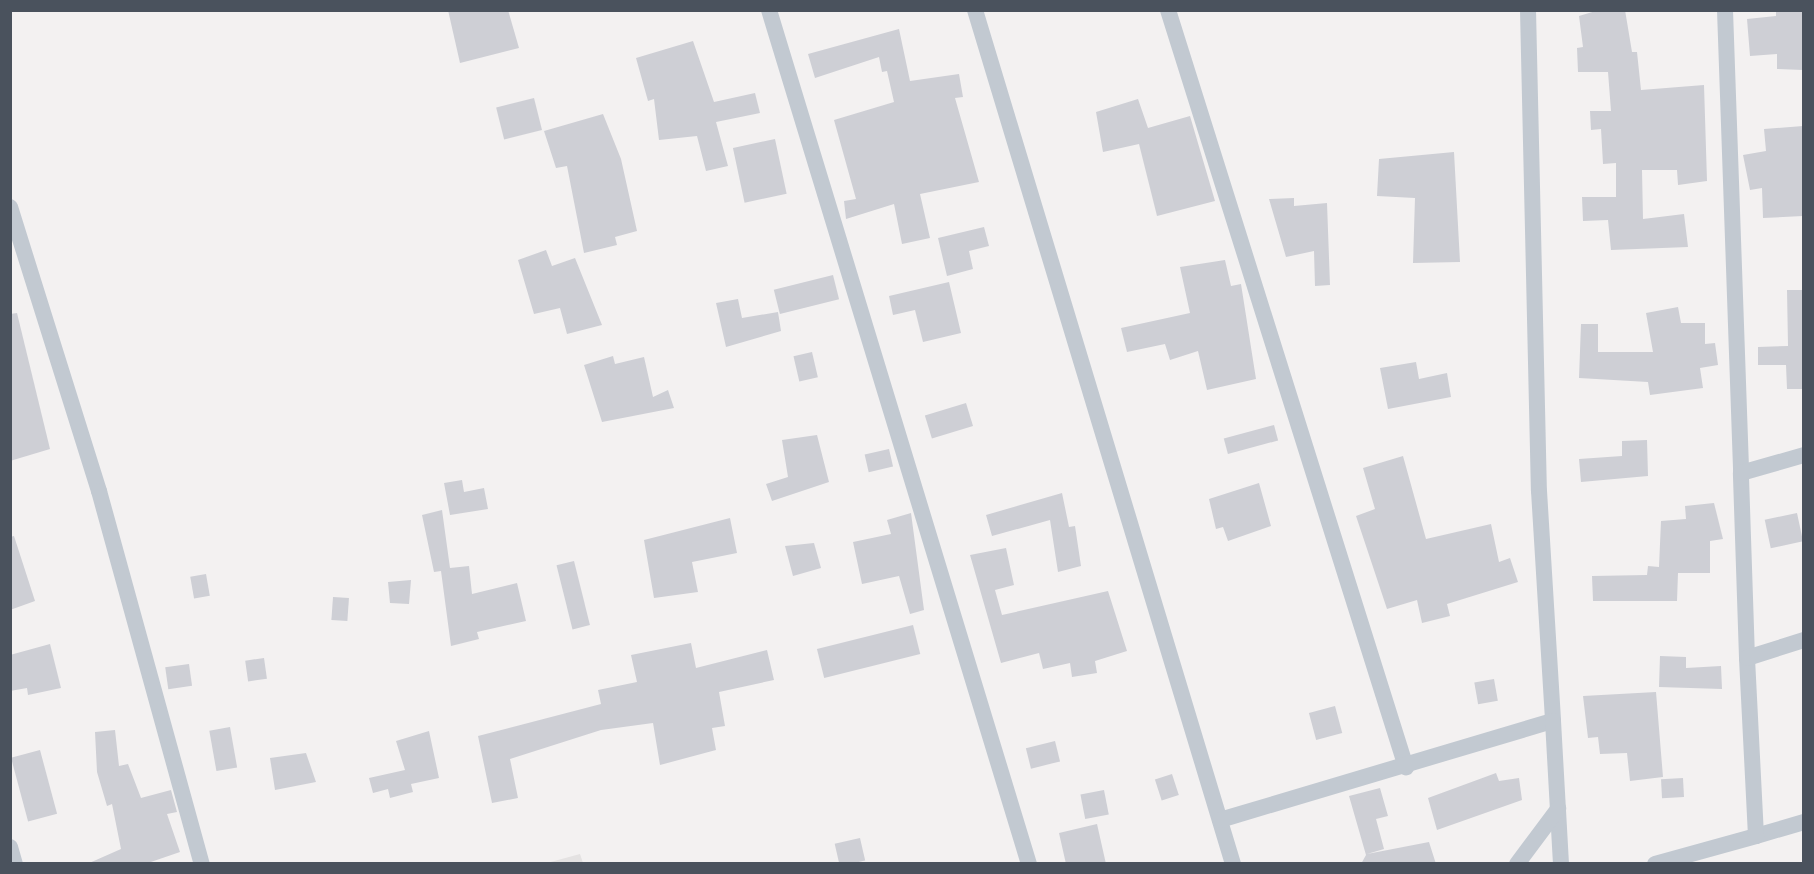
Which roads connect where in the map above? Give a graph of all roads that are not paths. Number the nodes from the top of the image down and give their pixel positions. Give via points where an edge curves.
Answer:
1 (769, 10) edge
2 (975, 10) edge
3 (1168, 10) edge
4 (1528, 10) edge
5 (1725, 10) edge
6 (10, 207) edge
7 (1803, 455) edge
8 (1741, 473) junction
9 (1803, 639) edge
10 (1747, 658) junction
11 (1553, 722) junction
12 (1406, 767) junction
13 (1558, 809) junction
14 (1220, 820) junction
15 (1803, 822) edge
16 (1756, 836) junction
17 (10, 847) edge
18 (15, 864) edge
19 (202, 864) edge
20 (1029, 864) edge
21 (1233, 864) edge
22 (1517, 864) edge
23 (1561, 864) edge
24 (1654, 864) edge

1 - 20 street
2 - 14 street
3 - 12 street
4 - 11 street via 1539,491
5 - 8 street
6 - 19 street via 99,491
7 - 8 street
8 - 10 street
9 - 10 street
10 - 16 street
11 - 12 street
11 - 13 street
12 - 14 street
13 - 22 street
13 - 23 street
14 - 21 street
15 - 16 street
16 - 24 street
17 - 18 street

